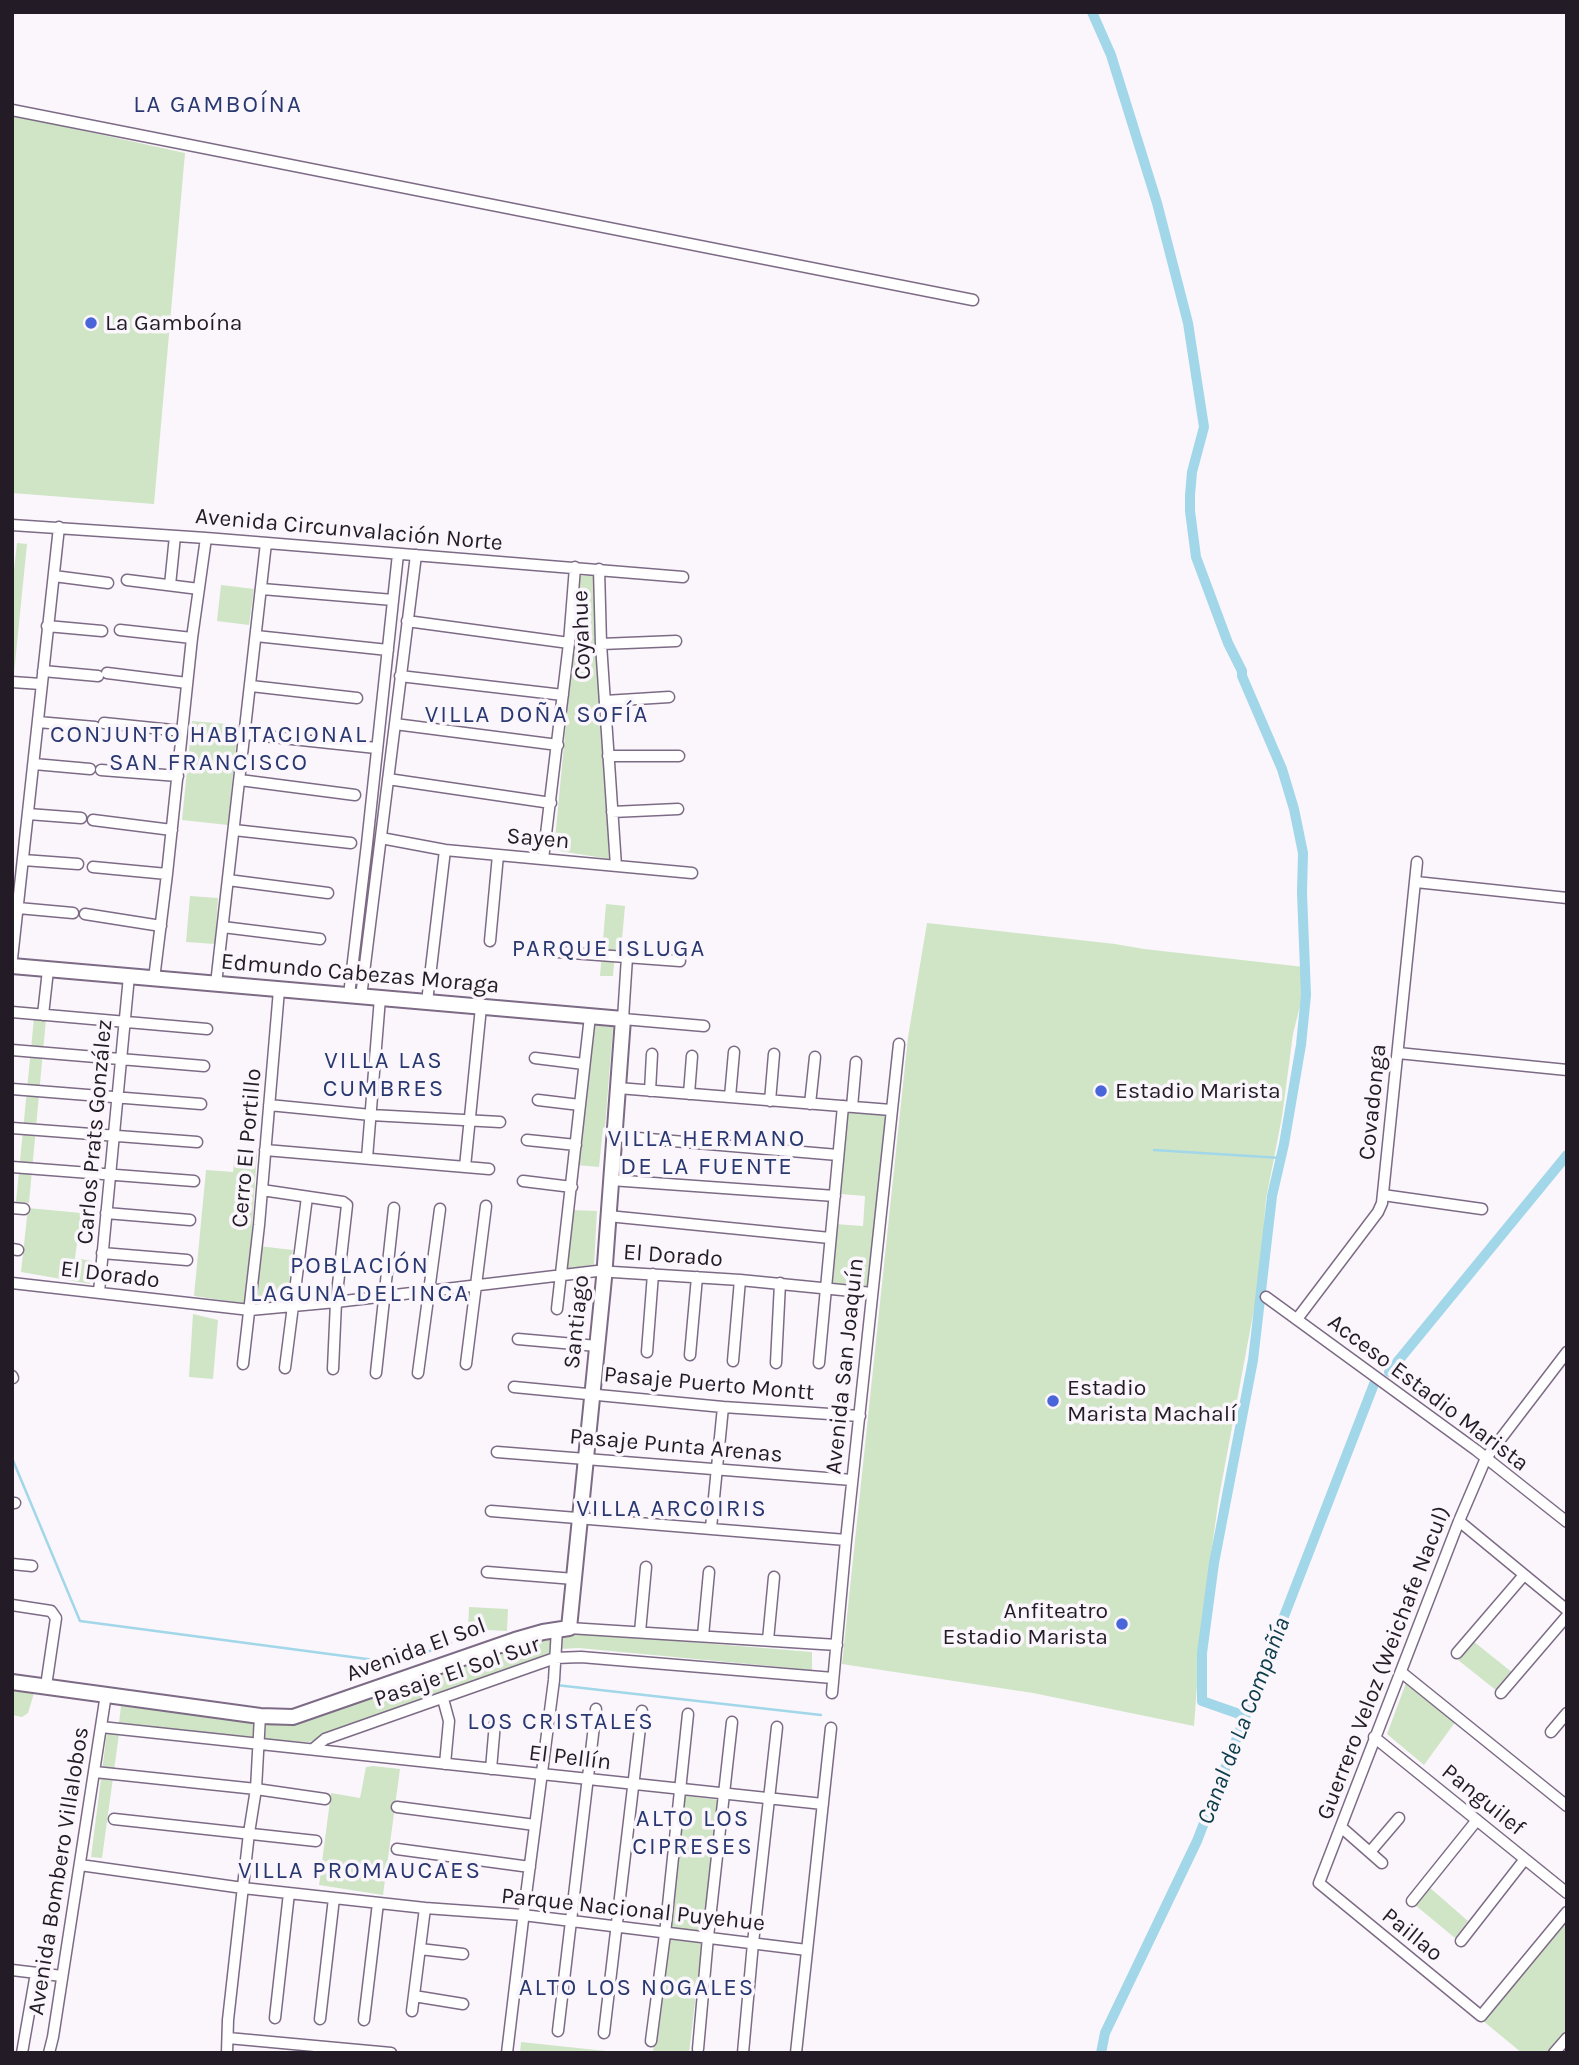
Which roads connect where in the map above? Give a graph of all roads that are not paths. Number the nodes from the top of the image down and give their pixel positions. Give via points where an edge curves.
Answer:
1 (12, 110) edge
2 (973, 300) dead end
3 (12, 525) edge
4 (60, 527) junction
5 (176, 536) junction
6 (206, 538) junction
7 (267, 543) junction
8 (398, 554) junction
9 (416, 555) junction
10 (575, 567) junction
11 (599, 569) junction
12 (54, 576) junction
13 (683, 576) dead end
14 (127, 580) dead end
15 (108, 583) dead end
16 (170, 585) junction
17 (199, 589) junction
18 (262, 589) junction
19 (393, 600) junction
20 (407, 621) junction
21 (47, 626) junction
22 (120, 630) dead end
23 (102, 631) dead end
24 (256, 636) junction
25 (192, 638) junction
26 (676, 640) dead end
27 (569, 643) junction
28 (601, 644) junction
29 (388, 650) junction
30 (43, 671) junction
31 (400, 676) junction
32 (12, 682) edge
33 (187, 683) junction
34 (41, 684) junction
35 (250, 686) junction
36 (563, 695) junction
37 (669, 697) dead end
38 (357, 698) dead end
39 (605, 701) junction
40 (38, 722) junction
41 (395, 724) junction
42 (181, 731) junction
43 (245, 734) junction
44 (558, 745) junction
45 (376, 748) junction
46 (608, 755) junction
47 (679, 756) dead end
48 (34, 764) junction
49 (90, 769) dead end
50 (101, 770) dead end
51 (178, 776) junction
52 (388, 779) junction
53 (240, 780) junction
54 (355, 795) dead end
55 (551, 803) junction
56 (678, 808) dead end
57 (612, 812) junction
58 (28, 814) junction
59 (81, 818) dead end
60 (93, 820) dead end
61 (172, 830) junction
62 (234, 830) junction
63 (12, 835) edge
64 (24, 836) junction
65 (381, 838) junction
66 (351, 843) dead end
67 (445, 850) junction
68 (498, 855) junction
69 (543, 859) junction
70 (23, 860) junction
71 (1418, 862) dead end
72 (78, 864) dead end
73 (616, 866) junction
74 (93, 867) dead end
75 (692, 873) dead end
76 (167, 874) junction
77 (228, 880) junction
78 (1416, 882) junction
79 (328, 894) dead end
80 (1567, 898) edge
81 (18, 908) junction
82 (73, 913) dead end
83 (85, 914) dead end
84 (161, 926) junction
85 (223, 927) junction
86 (320, 939) dead end
87 (490, 941) dead end
88 (558, 952) dead end
89 (627, 957) junction
90 (12, 959) edge
91 (680, 961) dead end
92 (12, 966) edge
93 (48, 970) junction
94 (129, 976) junction
95 (154, 979) junction
96 (216, 984) junction
97 (279, 990) junction
98 (355, 996) junction
99 (380, 998) junction
100 (427, 1002) junction
101 (481, 1007) junction
102 (12, 1012) edge
103 (43, 1015) junction
104 (590, 1016) junction
105 (623, 1019) junction
106 (124, 1021) junction
107 (704, 1027) dead end
108 (207, 1029) dead end
109 (899, 1044) dead end
110 (12, 1050) edge
111 (734, 1052) dead end
112 (1398, 1053) junction
113 (652, 1054) dead end
114 (774, 1054) dead end
115 (692, 1056) dead end
116 (815, 1057) dead end
117 (535, 1058) dead end
118 (120, 1059) junction
119 (856, 1062) dead end
120 (584, 1064) junction
121 (204, 1066) dead end
122 (1567, 1070) edge
123 (618, 1088) junction
124 (12, 1089) edge
125 (649, 1091) junction
126 (689, 1094) junction
127 (117, 1096) junction
128 (730, 1097) junction
129 (538, 1100) dead end
130 (770, 1101) junction
131 (201, 1104) dead end
132 (810, 1104) junction
133 (269, 1105) junction
134 (580, 1105) junction
135 (847, 1107) junction
136 (891, 1110) junction
137 (371, 1115) junction
138 (470, 1119) junction
139 (500, 1122) dead end
140 (12, 1128) edge
141 (113, 1134) junction
142 (614, 1136) junction
143 (527, 1140) dead end
144 (197, 1142) dead end
145 (576, 1145) junction
146 (265, 1150) junction
147 (838, 1155) junction
148 (367, 1158) junction
149 (12, 1167) edge
150 (465, 1167) junction
151 (489, 1169) dead end
152 (112, 1174) junction
153 (611, 1180) junction
154 (194, 1181) dead end
155 (523, 1181) dead end
156 (572, 1187) junction
157 (262, 1190) junction
158 (1383, 1195) junction
159 (835, 1196) junction
160 (307, 1197) junction
161 (486, 1206) dead end
162 (12, 1208) edge
163 (394, 1208) dead end
164 (24, 1209) dead end
165 (440, 1209) dead end
166 (1482, 1209) dead end
167 (106, 1213) junction
168 (608, 1216) junction
169 (190, 1220) dead end
170 (830, 1238) junction
171 (102, 1253) junction
172 (187, 1260) dead end
173 (604, 1272) junction
174 (561, 1274) junction
175 (653, 1274) junction
176 (697, 1277) junction
177 (740, 1280) junction
178 (12, 1283) edge
179 (780, 1283) junction
180 (477, 1284) junction
181 (826, 1289) junction
182 (430, 1290) junction
183 (99, 1292) junction
184 (872, 1293) junction
185 (385, 1296) junction
186 (1266, 1297) dead end
187 (336, 1302) junction
188 (294, 1306) junction
189 (558, 1309) dead end
190 (250, 1310) junction
191 (1297, 1319) junction
192 (518, 1339) dead end
193 (597, 1346) junction
194 (647, 1352) dead end
195 (1567, 1352) edge
196 (690, 1355) dead end
197 (733, 1360) dead end
198 (776, 1363) dead end
199 (819, 1363) dead end
200 (243, 1364) dead end
201 (466, 1364) dead end
202 (285, 1368) dead end
203 (333, 1369) dead end
204 (376, 1373) dead end
205 (418, 1373) dead end
206 (514, 1387) dead end
207 (592, 1394) junction
208 (723, 1407) junction
209 (860, 1416) junction
210 (497, 1452) dead end
211 (586, 1458) junction
212 (1486, 1458) junction
213 (716, 1469) junction
214 (852, 1480) junction
215 (491, 1511) dead end
216 (580, 1517) junction
217 (1459, 1521) junction
218 (1567, 1522) edge
219 (710, 1528) junction
220 (845, 1540) junction
221 (12, 1564) edge
222 (32, 1566) dead end
223 (646, 1567) dead end
224 (487, 1572) dead end
225 (709, 1572) dead end
226 (1524, 1574) junction
227 (774, 1577) dead end
228 (573, 1579) junction
229 (12, 1605) edge
230 (1567, 1613) edge
231 (563, 1628) junction
232 (639, 1632) junction
233 (703, 1636) junction
234 (768, 1640) junction
235 (837, 1645) junction
236 (1457, 1653) dead end
237 (555, 1658) junction
238 (1401, 1672) junction
239 (833, 1678) junction
240 (12, 1682) edge
241 (46, 1686) junction
242 (831, 1693) dead end
243 (1501, 1693) dead end
244 (106, 1694) junction
245 (443, 1699) junction
246 (596, 1709) dead end
247 (642, 1710) dead end
248 (1567, 1713) edge
249 (688, 1714) dead end
250 (260, 1716) junction
251 (732, 1722) dead end
252 (495, 1723) dead end
253 (101, 1727) junction
254 (777, 1727) dead end
255 (831, 1728) dead end
256 (1551, 1732) dead end
257 (1374, 1737) junction
258 (258, 1745) junction
259 (313, 1749) junction
260 (445, 1764) junction
261 (491, 1769) junction
262 (95, 1772) junction
263 (541, 1774) junction
264 (588, 1780) junction
265 (633, 1785) junction
266 (256, 1789) junction
267 (680, 1790) junction
268 (723, 1795) junction
269 (325, 1799) dead end
270 (769, 1800) junction
271 (823, 1804) junction
272 (397, 1807) dead end
273 (1567, 1807) edge
274 (1399, 1818) dead end
275 (114, 1819) dead end
276 (1477, 1820) junction
277 (535, 1825) junction
278 (1340, 1827) junction
279 (249, 1833) junction
280 (316, 1841) dead end
281 (397, 1849) dead end
282 (1370, 1852) junction
283 (1525, 1859) junction
284 (1382, 1863) dead end
285 (80, 1865) junction
286 (530, 1867) junction
287 (1319, 1883) joint
288 (243, 1888) junction
289 (289, 1893) junction
290 (1567, 1893) edge
291 (334, 1898) junction
292 (1412, 1901) dead end
293 (378, 1903) junction
294 (425, 1908) junction
295 (1567, 1912) edge
296 (523, 1915) junction
297 (571, 1922) junction
298 (615, 1927) junction
299 (665, 1934) junction
300 (708, 1937) junction
301 (1461, 1941) dead end
302 (753, 1943) junction
303 (420, 1949) junction
304 (807, 1950) junction
305 (463, 1954) dead end
306 (12, 1970) edge
307 (36, 1973) junction
308 (62, 1976) junction
309 (414, 1996) junction
310 (463, 2004) dead end
311 (412, 2011) dead end
312 (275, 2018) dead end
313 (320, 2019) dead end
314 (365, 2020) dead end
315 (558, 2031) dead end
316 (604, 2033) dead end
317 (228, 2038) junction
318 (1567, 2038) edge
319 (651, 2040) dead end
320 (698, 2049) dead end
321 (22, 2053) edge
322 (49, 2053) edge
323 (227, 2053) edge
324 (391, 2053) edge
325 (507, 2053) edge
326 (743, 2053) edge
327 (796, 2053) edge
328 (1554, 2053) edge

1 - 2 street
3 - 4 street, Avenida Circunvalación Norte
4 - 5 street, Avenida Circunvalación Norte
4 - 12 street
5 - 6 street, Avenida Circunvalación Norte
5 - 16 street
6 - 7 street, Avenida Circunvalación Norte
6 - 17 street
7 - 8 street, Avenida Circunvalación Norte
7 - 18 street
8 - 9 street, Avenida Circunvalación Norte
8 - 19 street
9 - 10 street, Avenida Circunvalación Norte
9 - 20 street
10 - 11 street, Avenida Circunvalación Norte
10 - 27 street
11 - 13 street, Avenida Circunvalación Norte
11 - 28 street, Coyahue
12 - 15 street
12 - 21 street
14 - 16 street
16 - 17 street
17 - 25 street
18 - 19 street
18 - 24 street
19 - 29 street
20 - 27 street
20 - 31 street
21 - 23 street
21 - 30 street
22 - 25 street
24 - 29 street
24 - 35 street
25 - 33 street
26 - 28 street
27 - 36 street
28 - 39 street, Coyahue
29 - 45 street
30 - 33 street
30 - 34 street
31 - 36 street
31 - 41 street
32 - 34 street
33 - 42 street
34 - 40 street
35 - 38 street
35 - 43 street
36 - 44 street
37 - 39 street
39 - 46 street, Coyahue
40 - 42 street
40 - 48 street
41 - 44 street
41 - 52 street
42 - 51 street
43 - 45 street
43 - 53 street
44 - 55 street
45 - 98 street
46 - 47 street
46 - 57 street, Coyahue
48 - 49 street
48 - 58 street
50 - 51 street
51 - 61 street
52 - 55 street
52 - 65 street
53 - 54 street
53 - 62 street
55 - 69 street
56 - 57 street
57 - 73 street, Coyahue
58 - 59 street
58 - 64 street
60 - 61 street
61 - 76 street
62 - 66 street
62 - 77 street
63 - 64 street
64 - 70 street
65 - 67 street, Sayen
65 - 98 street
67 - 68 street, Sayen
67 - 100 street
68 - 69 street, Sayen
68 - 87 street
69 - 73 street, Sayen
70 - 72 street
70 - 81 street
71 - 78 street, Covadonga
73 - 75 street, Sayen
74 - 76 street
76 - 84 street
77 - 79 street
77 - 85 street
78 - 80 street
78 - 112 street, Covadonga
81 - 82 street
81 - 90 street
83 - 84 street
84 - 95 street
85 - 86 street
85 - 96 street
88 - 89 street
89 - 91 street
89 - 105 street
92 - 93 street, Edmundo Cabezas Moraga
93 - 94 street, Edmundo Cabezas Moraga
93 - 103 street
94 - 95 street, Edmundo Cabezas Moraga
94 - 106 street, Carlos Prats González
95 - 96 street, Edmundo Cabezas Moraga
96 - 97 street, Edmundo Cabezas Moraga
97 - 98 street, Edmundo Cabezas Moraga
97 - 133 street, Cerro El Portillo
98 - 99 street, Edmundo Cabezas Moraga
99 - 100 street, Edmundo Cabezas Moraga
99 - 137 street
100 - 101 street, Edmundo Cabezas Moraga
101 - 104 street, Edmundo Cabezas Moraga
101 - 138 street
102 - 103 street
103 - 106 street
104 - 105 street, Edmundo Cabezas Moraga
104 - 120 street
105 - 107 street, Edmundo Cabezas Moraga
105 - 123 street, Santiago
106 - 108 street
106 - 118 street, Carlos Prats González
109 - 136 street, Avenida San Joaquín
110 - 118 street
111 - 128 street
112 - 122 street
112 - 158 street, Covadonga
113 - 125 street
114 - 130 street
115 - 126 street
116 - 132 street
117 - 120 street
118 - 121 street
118 - 127 street, Carlos Prats González
119 - 135 street
120 - 134 street
123 - 125 street
123 - 142 street, Santiago
124 - 127 street
125 - 126 street
126 - 128 street
127 - 131 street
127 - 141 street, Carlos Prats González
128 - 130 street
129 - 134 street
130 - 132 street
132 - 135 street
133 - 137 street
133 - 146 street, Cerro El Portillo
134 - 145 street
135 - 136 street
135 - 147 street
136 - 184 street, Avenida San Joaquín
137 - 138 street
137 - 148 street
138 - 139 street
138 - 150 street
140 - 141 street
141 - 144 street
141 - 152 street, Carlos Prats González
142 - 147 street
142 - 153 street, Santiago
143 - 145 street
145 - 156 street
146 - 148 street
146 - 157 street, Cerro El Portillo
147 - 159 street
148 - 150 street
149 - 152 street
150 - 151 street
152 - 154 street
152 - 167 street, Carlos Prats González
153 - 159 street
153 - 168 street, Santiago
155 - 156 street
156 - 174 street
157 - 160 street
157 - 190 street, Cerro El Portillo
158 - 166 street
158 - 191 street, Covadonga via 1378,1212
159 - 170 street
160 - 187 street via 347,1205
160 - 188 street
161 - 180 street
162 - 164 street
163 - 185 street
165 - 182 street
167 - 169 street
167 - 171 street, Carlos Prats González
168 - 170 street
168 - 173 street, Santiago
170 - 181 street
171 - 172 street
171 - 183 street, Carlos Prats González
173 - 174 street, El Dorado
173 - 175 street, El Dorado
173 - 193 street, Santiago
174 - 180 street, El Dorado
174 - 189 street
175 - 176 street, El Dorado
175 - 194 street
176 - 177 street, El Dorado
176 - 196 street
177 - 179 street, El Dorado
177 - 197 street
178 - 183 street, El Dorado
179 - 181 street, El Dorado
179 - 198 street
180 - 182 street, El Dorado
180 - 201 street
181 - 184 street, El Dorado
181 - 199 street
182 - 185 street, El Dorado
182 - 205 street
183 - 190 street, El Dorado
184 - 209 street, Avenida San Joaquín
185 - 187 street, El Dorado
185 - 204 street
186 - 191 street, Acceso Estadio Marista
187 - 188 street, El Dorado
187 - 203 street
188 - 190 street, El Dorado
188 - 202 street
190 - 200 street, Cerro El Portillo
191 - 212 street, Acceso Estadio Marista
192 - 193 street
193 - 207 street, Santiago
195 - 212 street, Guerrero Veloz (Weichafe Nacul)
206 - 207 street, Pasaje Puerto Montt
207 - 208 street, Pasaje Puerto Montt
207 - 211 street, Santiago
208 - 209 street, Pasaje Puerto Montt
208 - 213 street
209 - 214 street, Avenida San Joaquín
210 - 211 street, Pasaje Punta Arenas
211 - 213 street, Pasaje Punta Arenas
211 - 216 street, Santiago
212 - 217 street, Guerrero Veloz (Weichafe Nacul)
212 - 218 street, Acceso Estadio Marista
213 - 214 street, Pasaje Punta Arenas
213 - 219 street
214 - 220 street, Avenida San Joaquín
215 - 216 street
216 - 219 street
216 - 228 street, Santiago
217 - 226 street
217 - 238 street, Guerrero Veloz (Weichafe Nacul)
219 - 220 street
220 - 235 street, Avenida San Joaquín
221 - 222 street
223 - 232 street
224 - 228 street
225 - 233 street
226 - 230 street
226 - 236 street
227 - 234 street
228 - 231 street, Santiago
229 - 241 street via 51,1611 56,1618
230 - 243 street
231 - 232 street, Avenida El Sol
231 - 237 street
231 - 250 street, Avenida El Sol via 500,1644 303,1714
232 - 233 street, Avenida El Sol
233 - 234 street, Avenida El Sol
234 - 235 street, Avenida El Sol
235 - 239 street, Avenida San Joaquín
237 - 239 street, Pasaje El Sol Sur
237 - 245 street, Pasaje El Sol Sur
237 - 263 street
238 - 257 street, Guerrero Veloz (Weichafe Nacul)
238 - 273 street
239 - 242 street, Avenida San Joaquín
240 - 241 street, Avenida El Sol
241 - 244 street, Avenida El Sol
244 - 250 street, Avenida El Sol
244 - 253 street, Avenida Bombero Villalobos
245 - 259 street, Pasaje El Sol Sur via 324,1739
245 - 260 street via 449,1721
246 - 264 street
247 - 265 street
248 - 256 street
249 - 267 street
250 - 258 street
251 - 268 street
252 - 261 street
253 - 258 street
253 - 262 street, Avenida Bombero Villalobos
254 - 270 street
255 - 271 street
257 - 276 street, Panguilef
257 - 278 street, Guerrero Veloz (Weichafe Nacul)
258 - 259 street
258 - 266 street
259 - 260 street, El Pellín
260 - 261 street, El Pellín
261 - 263 street, El Pellín
262 - 266 street
262 - 285 street, Avenida Bombero Villalobos
263 - 264 street, El Pellín
263 - 277 street
264 - 265 street, El Pellín
264 - 297 street
265 - 267 street, El Pellín
265 - 298 street
266 - 269 street
266 - 279 street
267 - 268 street, El Pellín
267 - 299 street
268 - 270 street, El Pellín
268 - 300 street
270 - 271 street, El Pellín
270 - 302 street
271 - 304 street
272 - 277 street
274 - 282 street
275 - 279 street
276 - 283 street, Panguilef
276 - 292 street
277 - 286 street
278 - 282 street
278 - 287 street, Guerrero Veloz (Weichafe Nacul)
279 - 280 street
279 - 288 street
281 - 286 street
282 - 284 street
283 - 290 street, Panguilef
283 - 301 street
285 - 288 street, Parque Nacional Puyehue
285 - 308 street, Avenida Bombero Villalobos
286 - 296 street
287 - 295 street, Paillao via 1481,2016
288 - 289 street, Parque Nacional Puyehue
288 - 317 street
289 - 291 street, Parque Nacional Puyehue
289 - 312 street
291 - 293 street, Parque Nacional Puyehue
291 - 313 street
293 - 294 street, Parque Nacional Puyehue
293 - 314 street
294 - 296 street, Parque Nacional Puyehue
294 - 303 street
296 - 297 street, Parque Nacional Puyehue
296 - 325 street
297 - 298 street, Parque Nacional Puyehue
297 - 315 street
298 - 299 street, Parque Nacional Puyehue
298 - 316 street
299 - 300 street, Parque Nacional Puyehue
299 - 319 street
300 - 302 street, Parque Nacional Puyehue
300 - 320 street
302 - 304 street, Parque Nacional Puyehue
302 - 326 street
303 - 305 street
303 - 309 street
304 - 327 street
306 - 307 street
307 - 308 street
307 - 321 street
308 - 322 street, Avenida Bombero Villalobos
309 - 310 street
309 - 311 street
317 - 323 street
317 - 324 street
318 - 328 street

